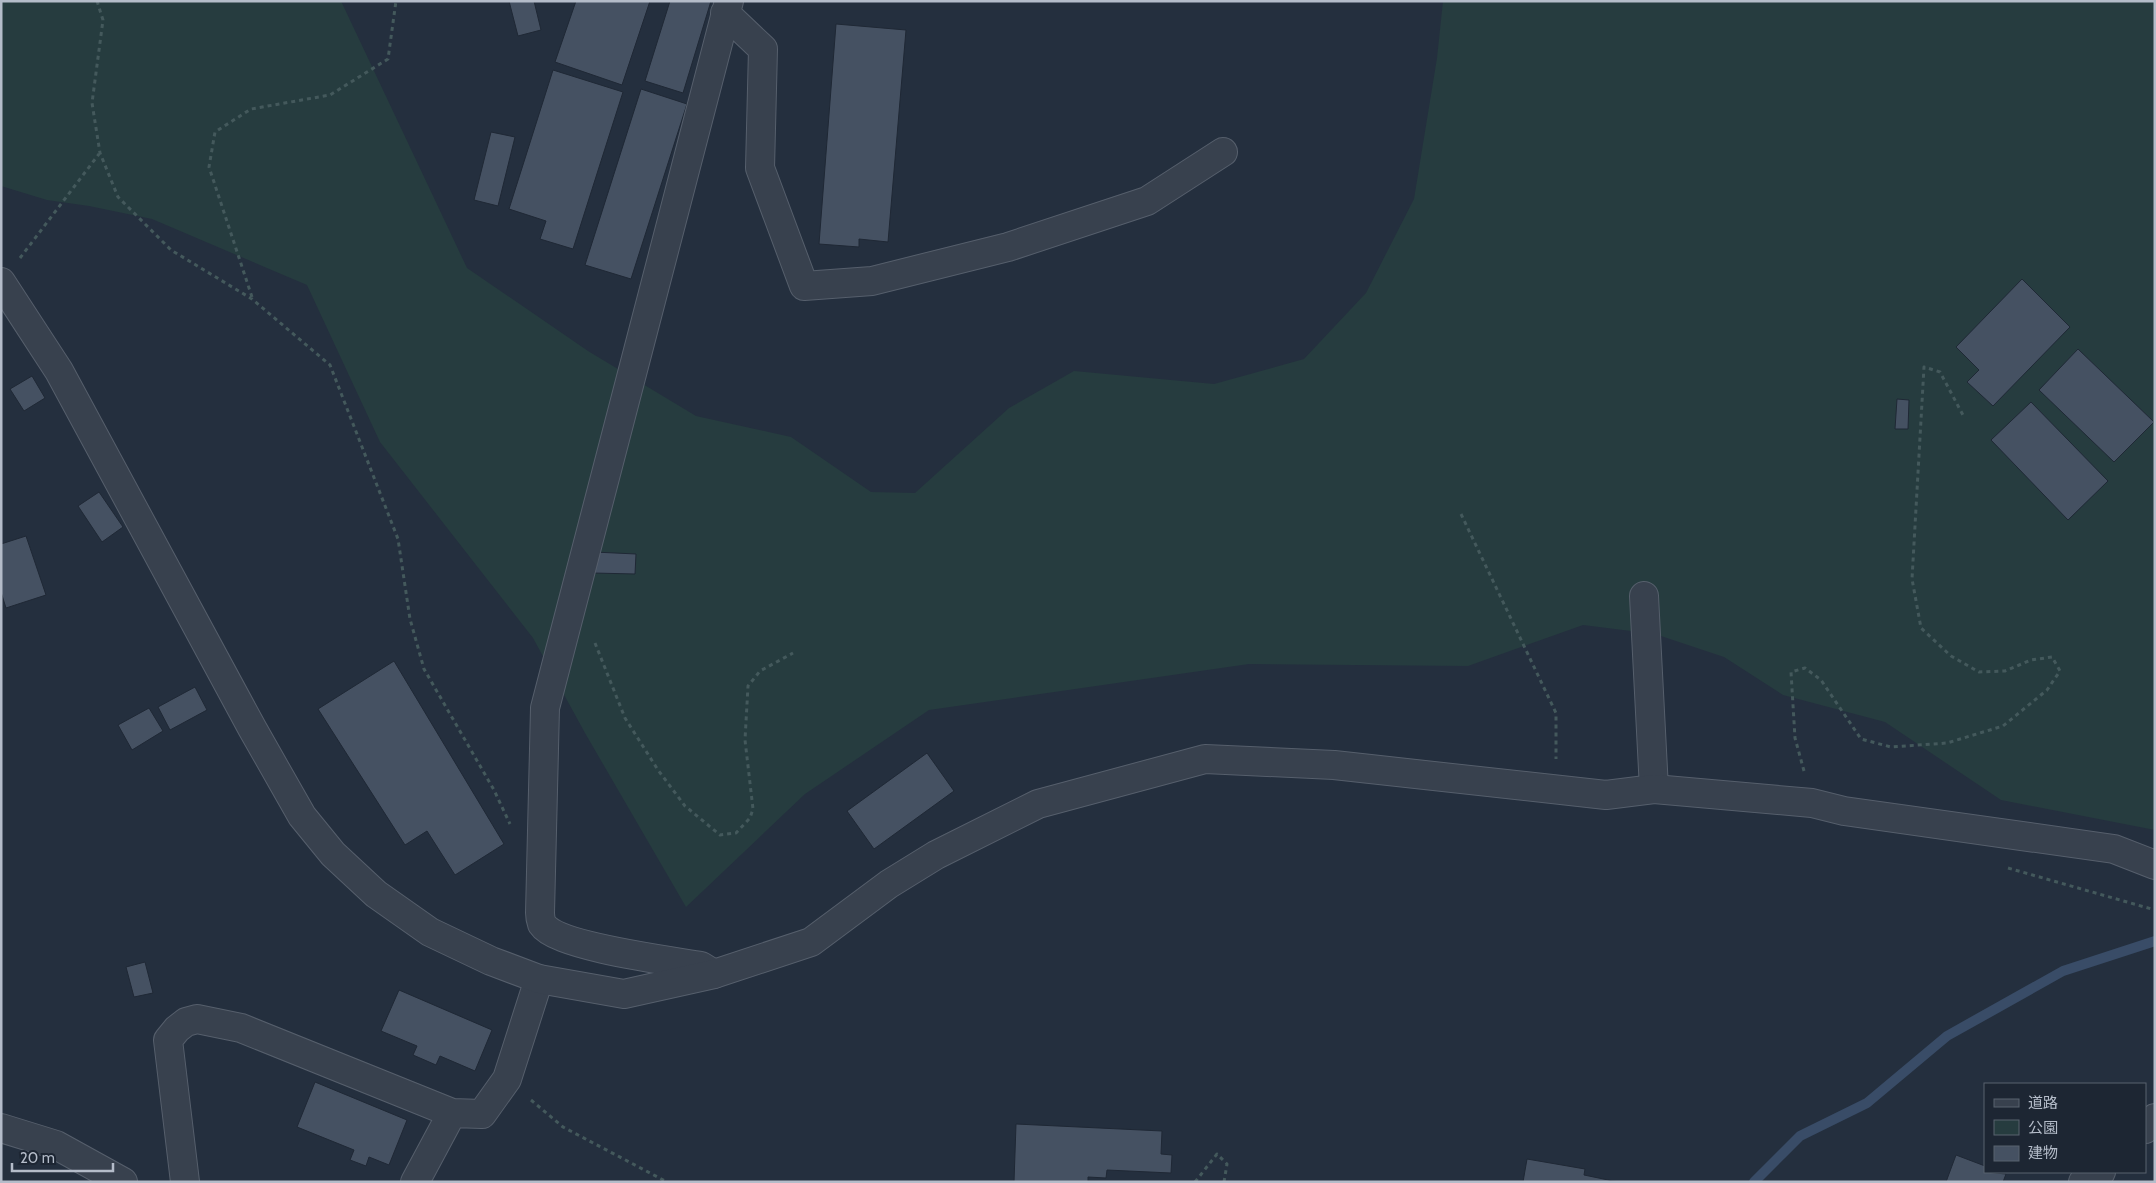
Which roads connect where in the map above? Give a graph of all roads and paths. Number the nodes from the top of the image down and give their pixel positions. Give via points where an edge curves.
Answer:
1 (97, 1) edge
2 (396, 1) edge
3 (727, 7) edge
4 (1223, 152) dead end
5 (100, 153) junction
6 (1, 282) edge
7 (252, 299) junction
8 (1964, 417) dead end
9 (1461, 514) dead end
10 (1644, 596) dead end
11 (568, 618) junction
12 (793, 653) dead end
13 (1556, 790) junction
14 (1654, 790) junction
15 (1812, 803) junction
16 (511, 826) dead end
17 (2155, 865) edge
18 (2000, 866) dead end
19 (2155, 910) edge
20 (714, 974) junction
21 (539, 979) junction
22 (507, 1079) junction
23 (452, 1113) junction
24 (2155, 1118) edge
25 (1, 1128) edge
26 (2146, 1128) edge
27 (2099, 1173) edge
28 (123, 1182) edge
29 (185, 1182) edge
30 (414, 1182) edge
31 (667, 1182) edge
32 (1195, 1182) edge
33 (1224, 1182) edge
34 (2083, 1182) edge

1 - 5 path via 103,20 92,103
2 - 7 path via 388,59 330,95 251,109 215,132 209,167
3 - 4 street via 763,49 760,168 804,286 872,281 1008,247 1147,201
3 - 11 street
5 - 6 path
5 - 7 path via 118,197 171,250
6 - 21 street via 59,371 302,816 333,854 376,894 430,932
7 - 16 path via 330,365 398,540 410,619 424,669 494,790
8 - 15 path via 1940,372 1924,366 1912,579 1921,628 1951,656 1979,672 2005,671 2031,660 2052,657 2060,671 2047,690 2003,726 1947,743 1891,747 1861,739 1821,680 1805,668 1791,672 1795,738
9 - 13 path via 1556,713
10 - 14 street
11 - 12 path via 589,632 625,718 658,770 686,806 720,835 736,834 750,818 753,809 745,740 748,686 760,672
11 - 20 street via 545,708 542,924 555,933 605,951 701,966
13 - 14 street via 1606,795
13 - 20 street via 1334,764 1205,759 1038,804 936,855 811,942
14 - 15 street
15 - 17 street via 1844,811 2114,849
18 - 19 path
20 - 21 street via 624,994
21 - 22 street
22 - 23 street via 482,1114
22 - 31 path via 562,1127
23 - 29 street via 266,1036 197,1019 186,1022 168,1040
23 - 30 street
24 - 26 street
25 - 28 street via 56,1145
27 - 34 street
32 - 33 path via 1217,1154 1227,1164

